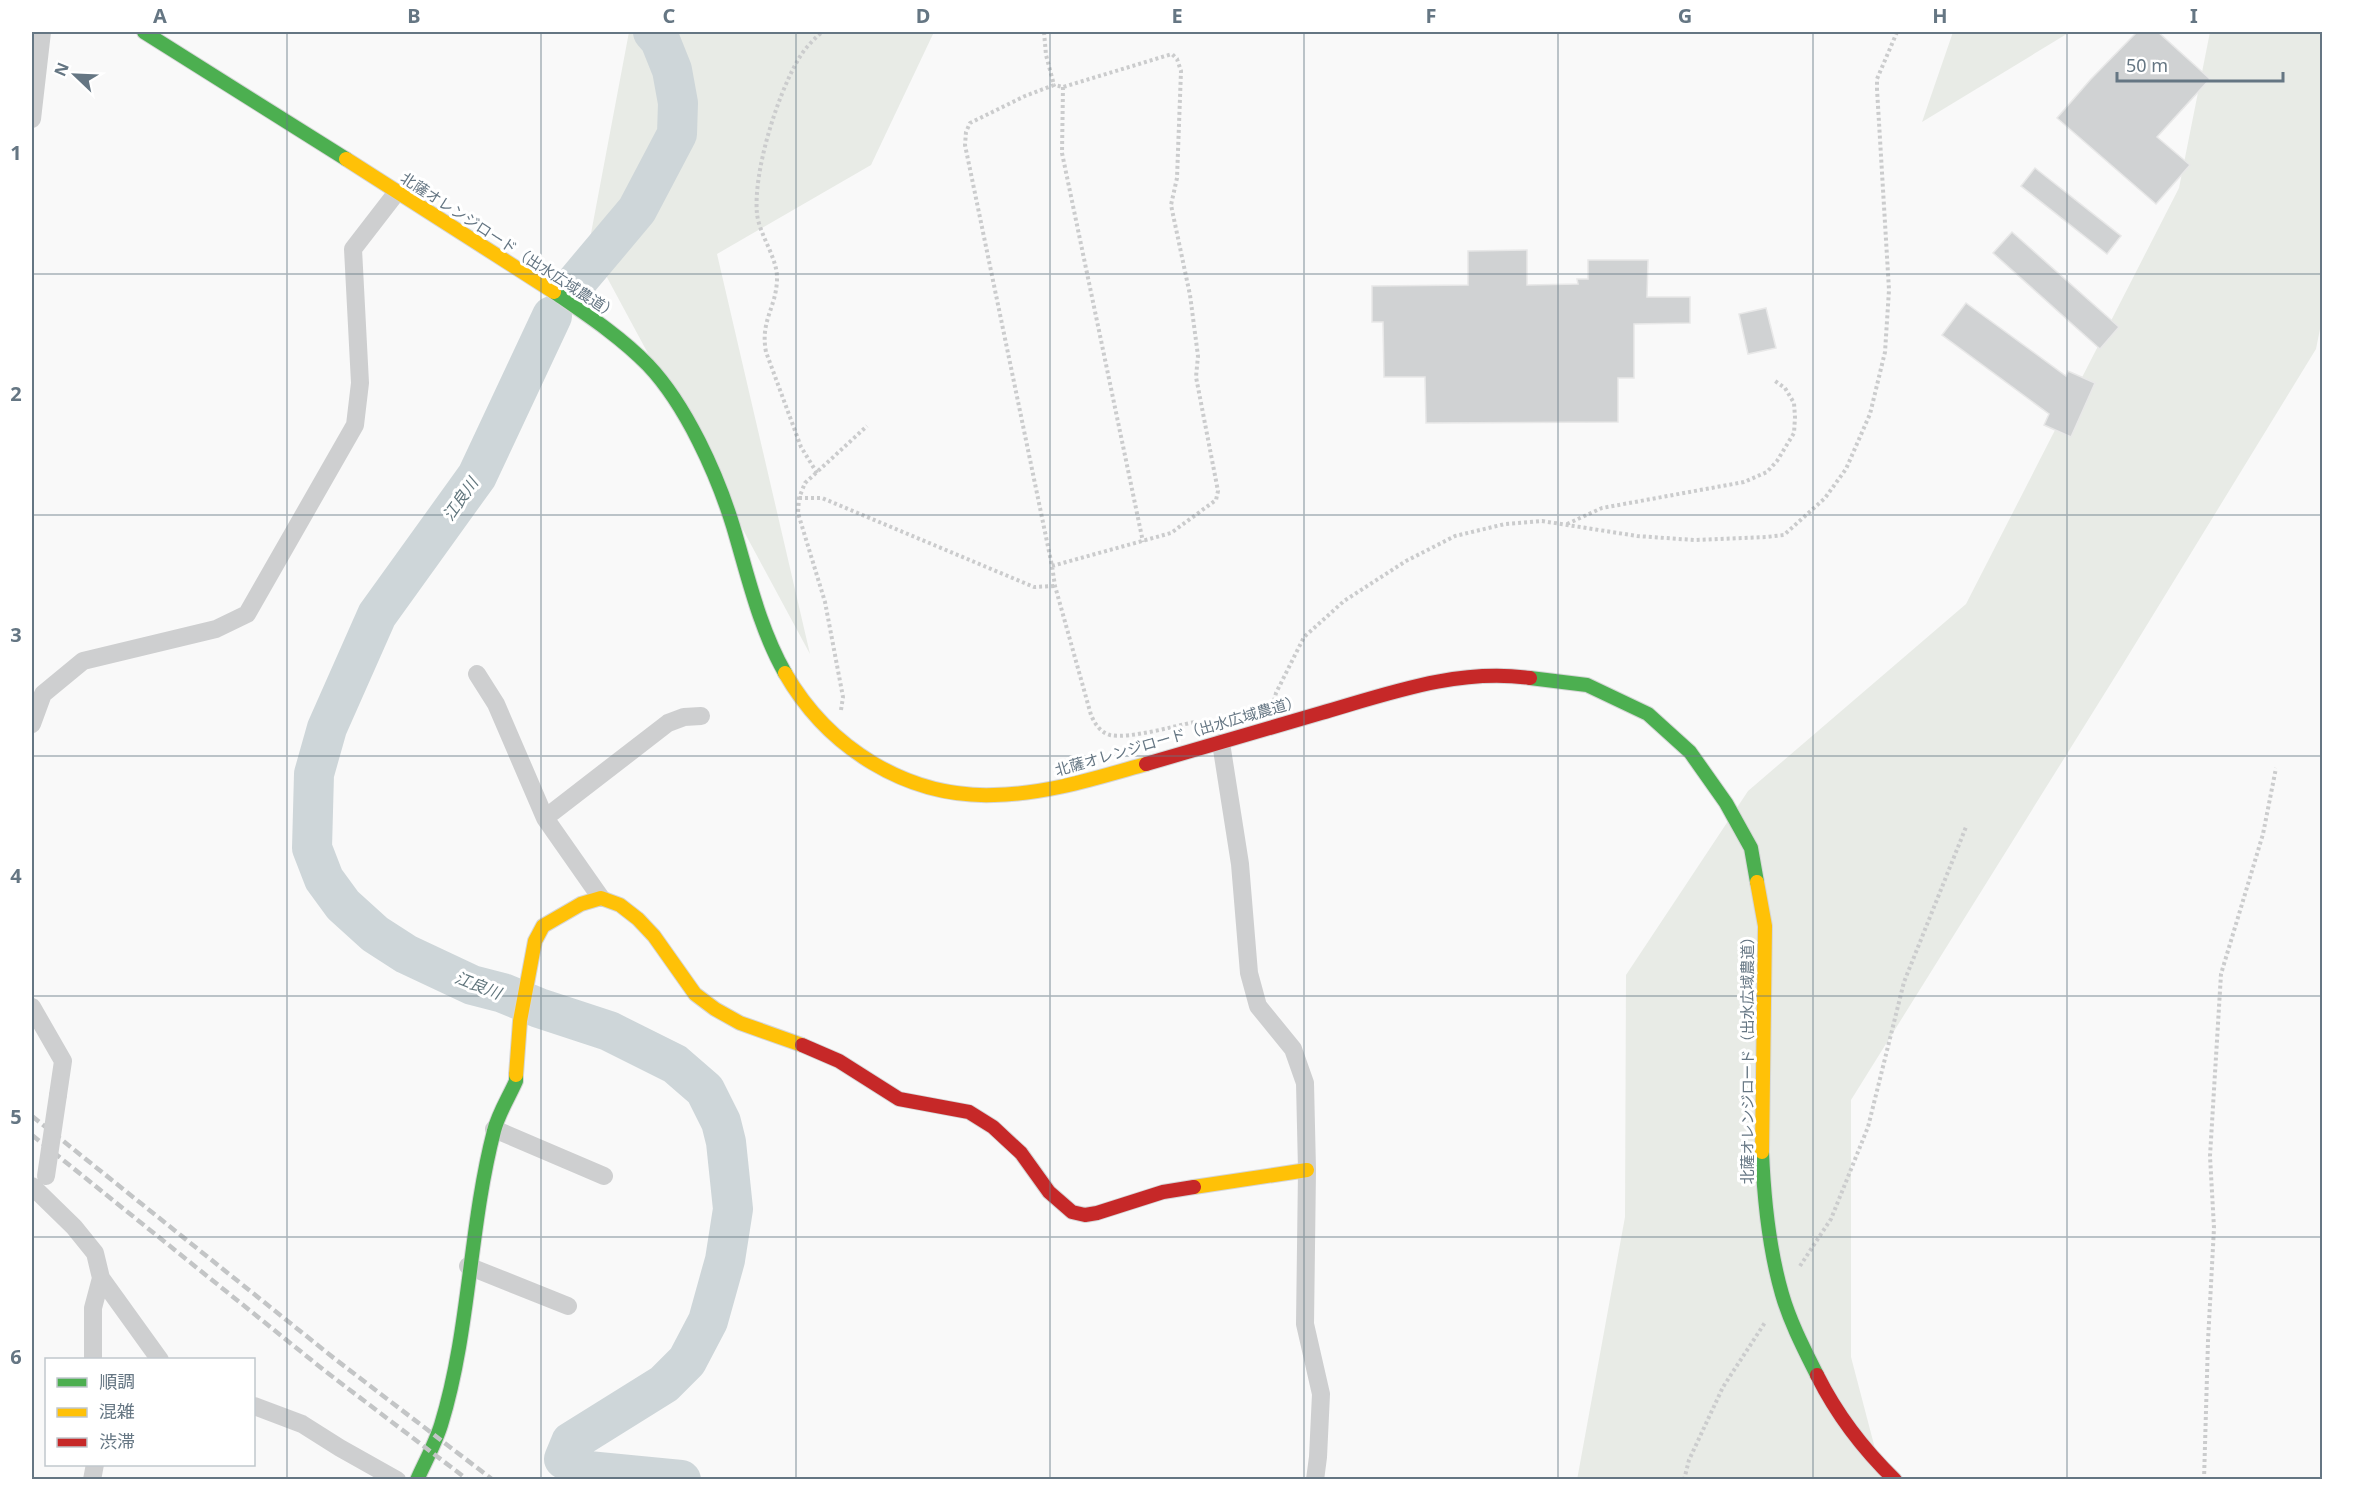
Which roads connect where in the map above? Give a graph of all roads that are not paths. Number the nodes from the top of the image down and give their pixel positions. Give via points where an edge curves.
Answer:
1 (42, 32) edge
2 (144, 32) edge
3 (32, 119) edge
4 (397, 192) junction
5 (477, 674) dead end
6 (701, 716) dead end
7 (32, 724) edge
8 (1221, 743) junction
9 (545, 818) junction
10 (601, 898) junction
11 (32, 1007) edge
12 (494, 1129) junction
13 (1307, 1170) junction
14 (604, 1176) dead end
15 (39, 1181) edge
16 (468, 1266) junction
17 (101, 1278) junction
18 (568, 1306) dead end
19 (93, 1358) edge
20 (159, 1358) edge
21 (255, 1406) edge
22 (397, 1479) edge
23 (417, 1479) edge
24 (1315, 1479) edge
25 (1895, 1479) edge

1 - 3 street
2 - 4 street, 北薩オレンジロード（出水広域農道）
4 - 7 street via 353,249 360,384 355,425 247,614 216,629 83,661 43,694
4 - 8 street, 北薩オレンジロード（出水広域農道） via 578,307 646,363 703,448 728,507 776,659 811,714 837,741 867,762 953,794 1017,795 1072,785
5 - 9 street via 496,704
6 - 9 street via 668,723
8 - 13 street via 1240,864 1249,973 1258,1006 1293,1049 1305,1083
8 - 25 street, 北薩オレンジロード（出水広域農道） via 1416,685 1501,674 1587,685 1648,714 1689,752 1726,803 1751,848 1764,926 1763,1177 1771,1247 1782,1295 1799,1341 1826,1393 1874,1460
9 - 10 street
10 - 12 street via 581,904 543,926 535,941 520,1021 516,1081
10 - 13 street via 620,905 639,919 695,994 715,1010 839,1061 899,1099 969,1112 993,1127 1021,1153 1049,1192 1072,1212 1097,1213 1163,1191
11 - 15 street, bridge via 63,1061
12 - 14 street
12 - 16 street
13 - 24 street via 1305,1324 1321,1394
15 - 17 street via 46,1202 95,1253
16 - 18 street
16 - 23 street via 448,1397 440,1427
17 - 19 street via 93,1308
17 - 20 street
21 - 22 street via 302,1424

